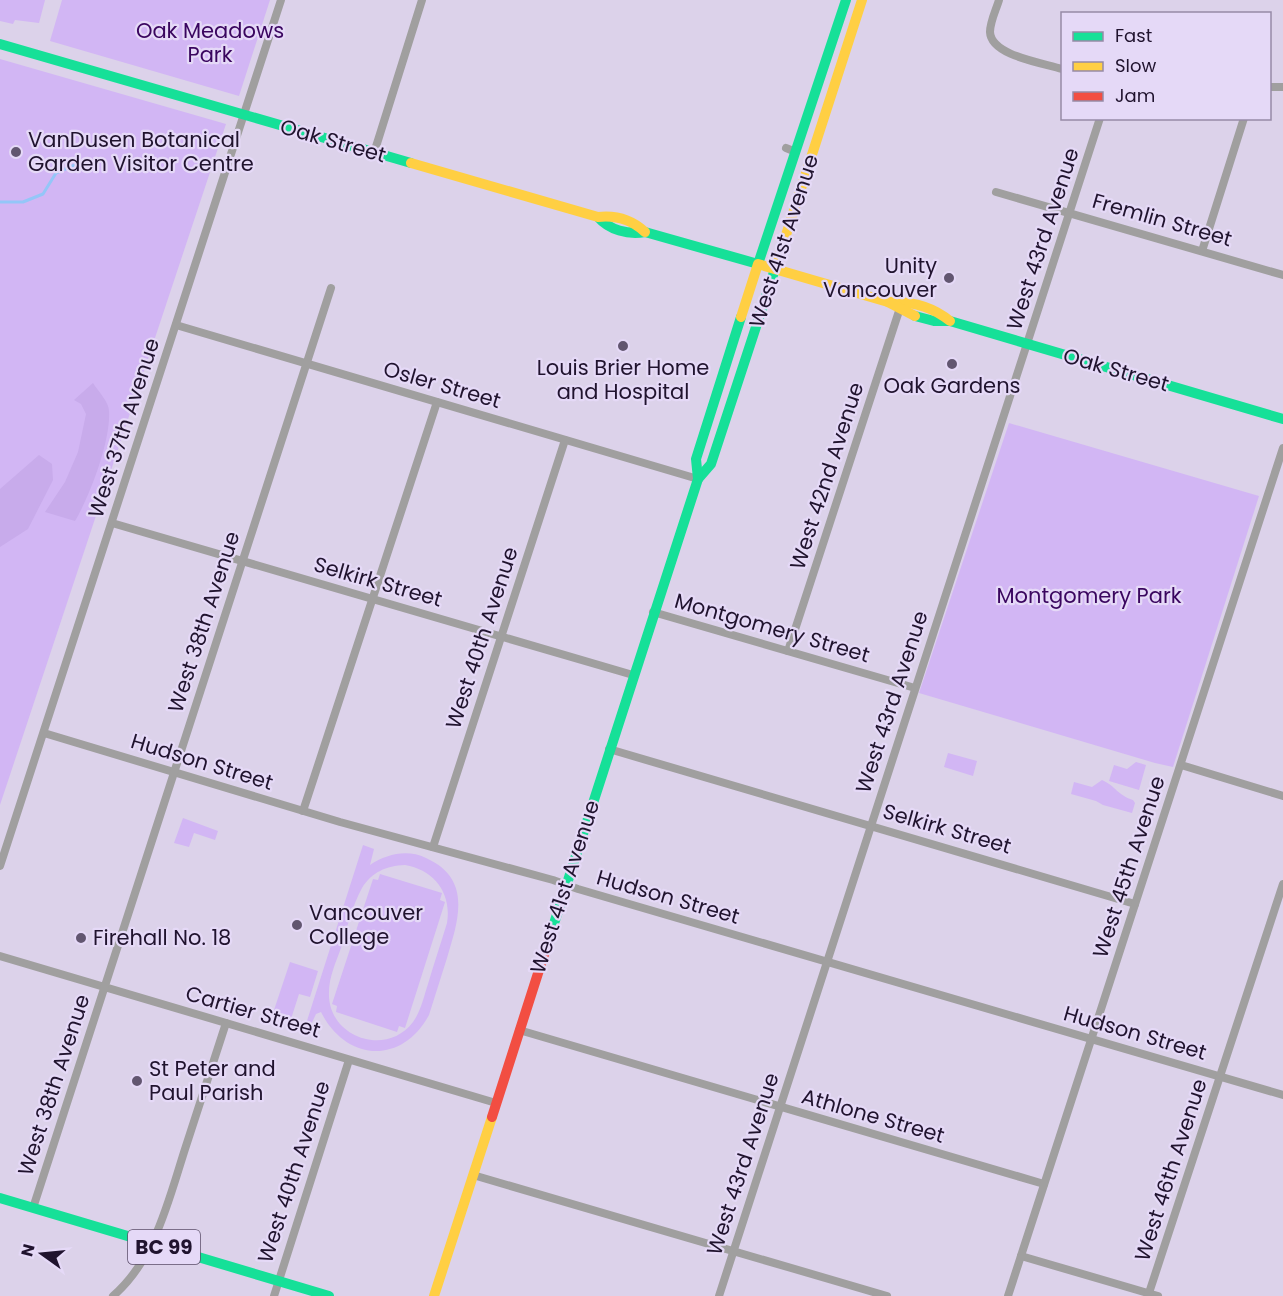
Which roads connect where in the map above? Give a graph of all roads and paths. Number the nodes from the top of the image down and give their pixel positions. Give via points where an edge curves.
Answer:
1 (281, 0) edge
2 (422, 0) edge
3 (846, 0) edge
4 (862, 0) edge
5 (999, 0) edge
6 (0, 44) edge
7 (1061, 69) edge
8 (244, 116) junction
9 (1099, 120) edge
10 (1243, 120) edge
11 (791, 150) junction
12 (374, 153) junction
13 (811, 156) junction
14 (996, 192) dead end
15 (1070, 212) junction
16 (1202, 251) junction
17 (758, 264) junction
18 (775, 269) junction
19 (1283, 275) edge
20 (331, 288) dead end
21 (888, 302) junction
22 (899, 311) junction
23 (950, 321) junction
24 (176, 325) junction
25 (1028, 345) junction
26 (306, 363) junction
27 (437, 402) junction
28 (1283, 419) edge
29 (565, 440) junction
30 (1283, 448) edge
31 (698, 479) junction
32 (112, 523) junction
33 (242, 561) junction
34 (372, 599) junction
35 (653, 612) junction
36 (501, 638) junction
37 (788, 651) junction
38 (633, 675) junction
39 (915, 688) junction
40 (44, 733) junction
41 (609, 749) junction
42 (1181, 765) junction
43 (174, 772) junction
44 (1283, 796) edge
45 (303, 811) junction
46 (871, 826) junction
47 (433, 848) junction
48 (0, 866) edge
49 (1283, 884) edge
50 (566, 885) junction
51 (1136, 904) junction
52 (0, 956) edge
53 (827, 962) junction
54 (105, 987) junction
55 (226, 1023) junction
56 (519, 1030) junction
57 (1092, 1038) junction
58 (349, 1060) junction
59 (1220, 1077) junction
60 (1283, 1095) edge
61 (496, 1103) junction
62 (780, 1107) junction
63 (473, 1175) junction
64 (1044, 1184) junction
65 (0, 1198) edge
66 (33, 1208) junction
67 (151, 1243) junction
68 (734, 1252) junction
69 (1021, 1256) junction
70 (278, 1281) junction
71 (1152, 1295) edge
72 (113, 1296) edge
73 (274, 1296) edge
74 (329, 1296) edge
75 (434, 1296) edge
76 (719, 1296) edge
77 (887, 1296) edge
78 (1008, 1296) edge

1 - 8 street, West 37th Avenue
2 - 12 street
3 - 11 main road, West 41st Avenue
4 - 13 main road, West 41st Avenue
5 - 7 street via 990,32 992,40 1005,52
6 - 8 main road, Oak Street
8 - 12 main road, Oak Street
8 - 24 street, West 37th Avenue
9 - 15 street, West 43rd Avenue
10 - 16 street
11 - 13 main road
11 - 17 main road, West 41st Avenue
12 - 17 main road, Oak Street via 598,217 605,225 633,234 645,232
13 - 18 main road, West 41st Avenue
14 - 15 street, Fremlin Street
15 - 16 street, Fremlin Street
15 - 25 street, West 43rd Avenue
16 - 19 street, Fremlin Street
17 - 18 main road, Oak Street
17 - 31 main road, West 41st Avenue via 696,459
18 - 21 main road, Oak Street
18 - 31 main road, West 41st Avenue via 711,464
20 - 26 street, West 38th Avenue
21 - 22 main road, Oak Street
21 - 23 main road, Oak Street via 902,301 941,312
22 - 23 main road, Oak Street via 938,322
22 - 37 street, West 42nd Avenue
23 - 25 main road, Oak Street
24 - 26 street, Osler Street
24 - 32 street, West 37th Avenue
25 - 28 main road, Oak Street
25 - 39 street, West 43rd Avenue
26 - 27 street, Osler Street
26 - 33 street, West 38th Avenue
27 - 29 street, Osler Street
27 - 34 street
29 - 31 street, Osler Street
29 - 36 street, West 40th Avenue
30 - 42 street, West 45th Avenue
31 - 35 main road, West 41st Avenue
32 - 33 street, Selkirk Street
32 - 40 street, West 37th Avenue
33 - 34 street, Selkirk Street
33 - 43 street, West 38th Avenue
34 - 36 street, Selkirk Street
34 - 45 street
35 - 37 street, Montgomery Street
35 - 38 main road, West 41st Avenue
36 - 38 street, Selkirk Street
36 - 47 street, West 40th Avenue
37 - 39 street, Montgomery Street
38 - 41 main road, West 41st Avenue
39 - 46 street, West 43rd Avenue
40 - 43 street, Hudson Street
40 - 48 street, West 37th Avenue
41 - 46 street, Selkirk Street
41 - 50 main road, West 41st Avenue
42 - 44 street
42 - 51 street, West 45th Avenue
43 - 45 street, Hudson Street
43 - 54 street, West 38th Avenue
45 - 47 street, Hudson Street
46 - 51 street, Selkirk Street
46 - 53 street, West 43rd Avenue
47 - 50 street, Hudson Street
49 - 59 street, West 46th Avenue
50 - 53 street, Hudson Street
50 - 56 main road, West 41st Avenue
51 - 57 street, West 45th Avenue
52 - 54 street, Cartier Street
53 - 57 street, Hudson Street
53 - 62 street, West 43rd Avenue
54 - 55 street, Cartier Street
54 - 66 street, West 38th Avenue
55 - 58 street, Cartier Street
55 - 67 street
56 - 61 main road, West 41st Avenue
56 - 62 street, Athlone Street
57 - 59 street, Hudson Street
57 - 64 street, West 45th Avenue
58 - 61 street, Cartier Street
58 - 70 street, West 40th Avenue
59 - 60 street, Hudson Street
59 - 71 street, West 46th Avenue
61 - 63 main road, West 41st Avenue
62 - 64 street, Athlone Street
62 - 68 street, West 43rd Avenue
63 - 68 street
63 - 75 main road, West 41st Avenue
64 - 69 street, West 45th Avenue
65 - 66 main road, BC 99
66 - 67 main road, BC 99
67 - 70 main road, BC 99
67 - 72 street via 132,1277
68 - 76 street, West 43rd Avenue
68 - 77 street
69 - 71 street
69 - 78 street, West 45th Avenue
70 - 73 street, West 40th Avenue
70 - 74 main road, BC 99

